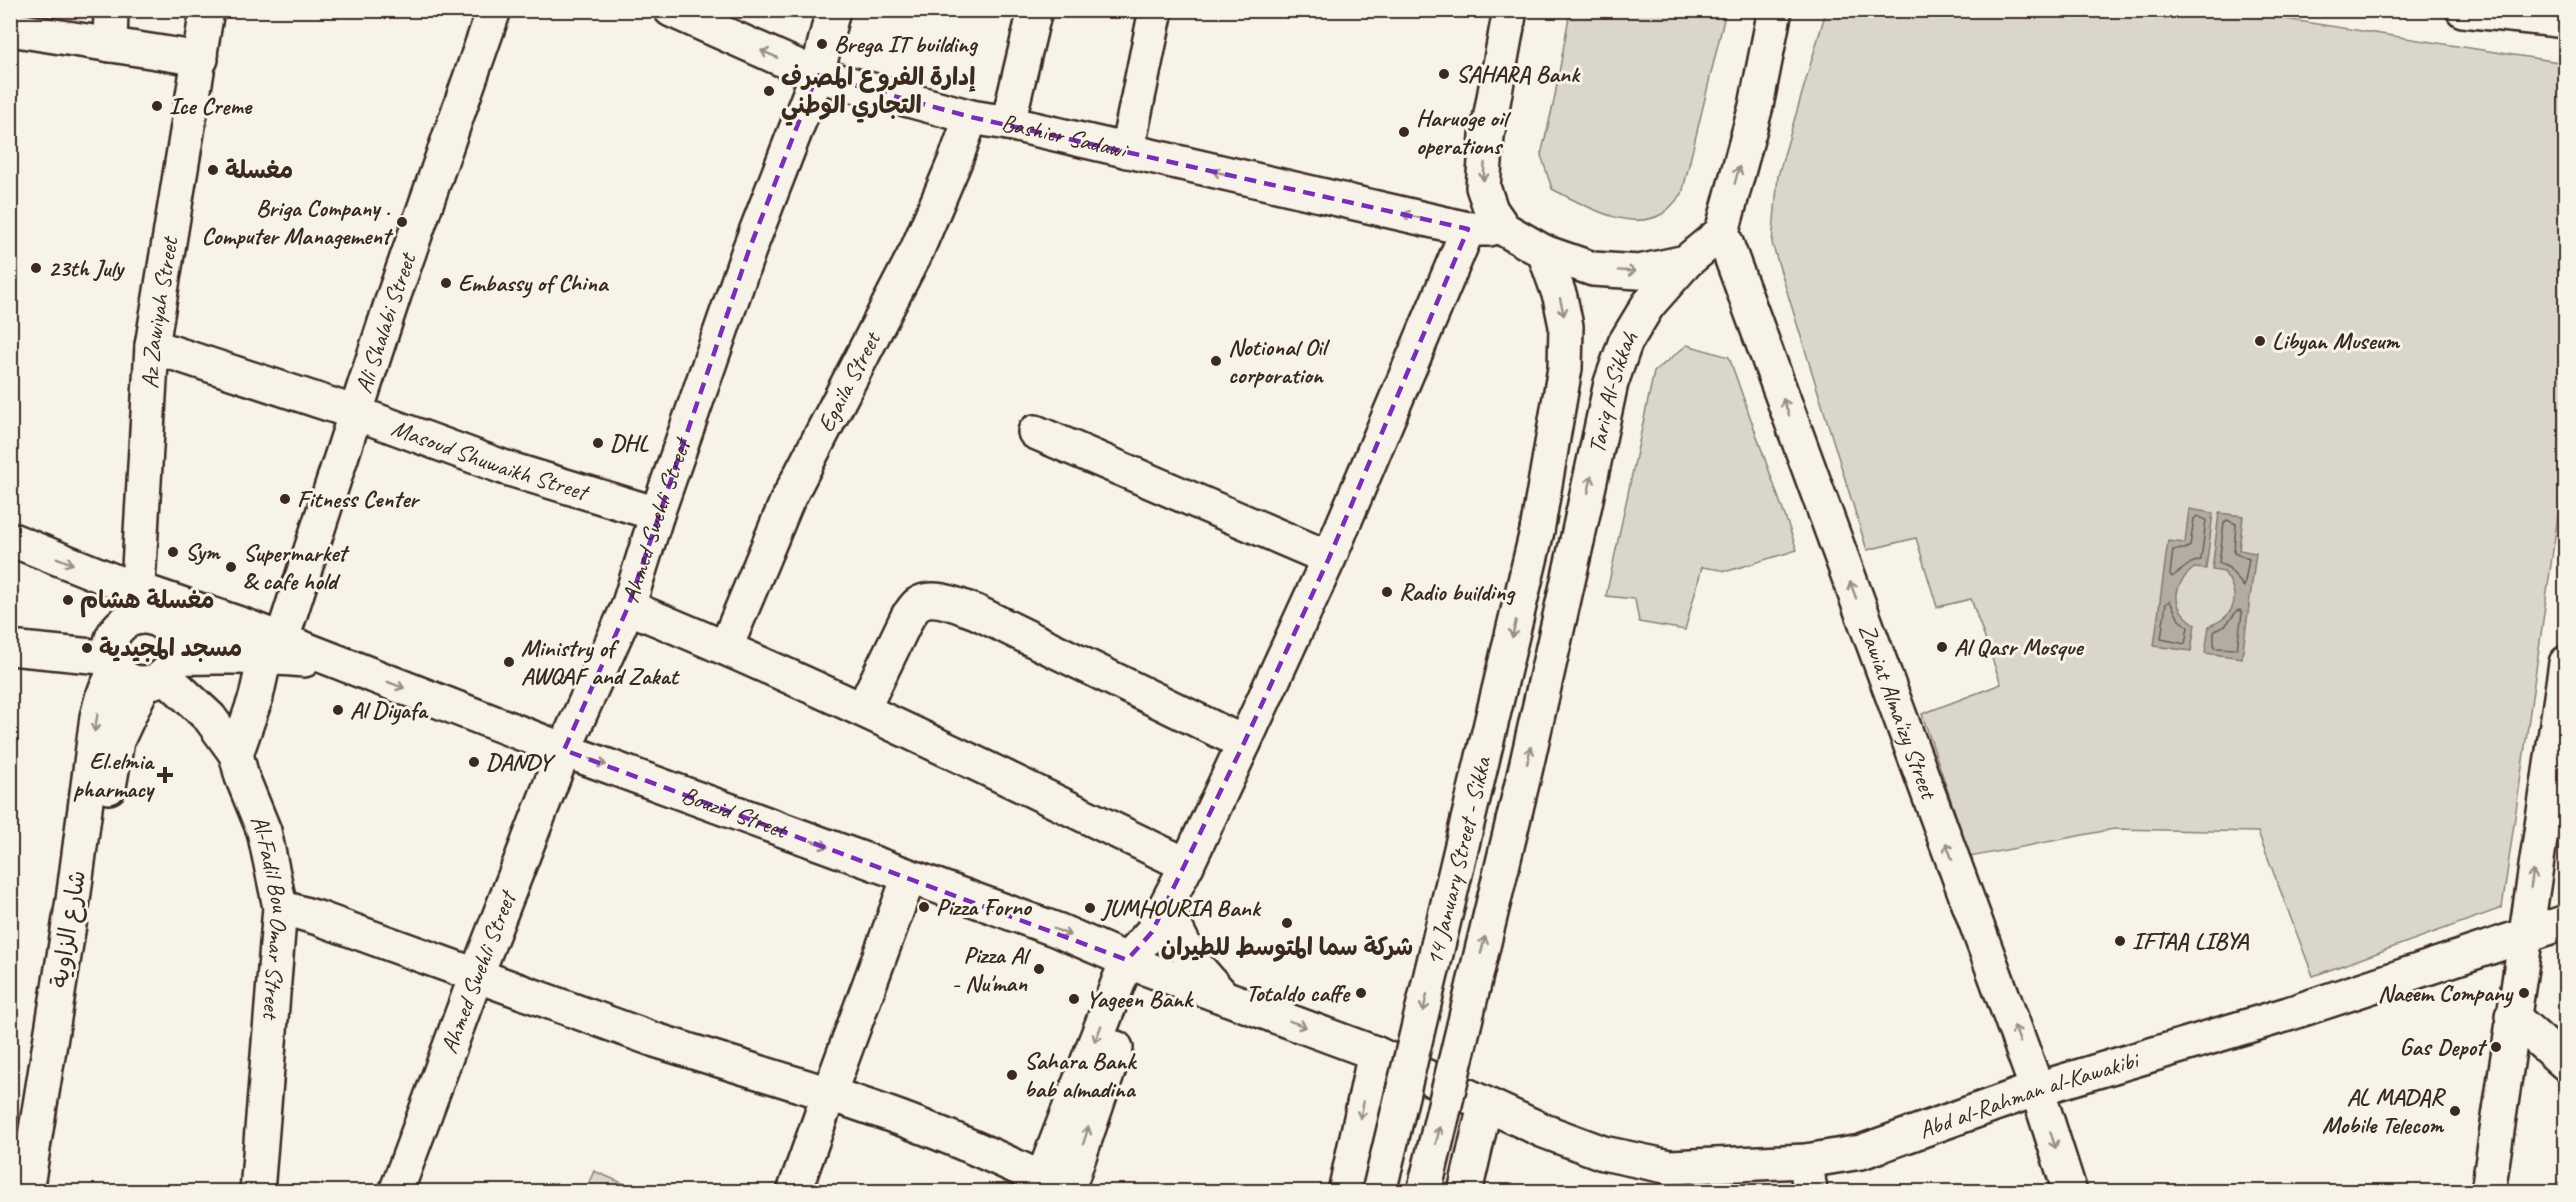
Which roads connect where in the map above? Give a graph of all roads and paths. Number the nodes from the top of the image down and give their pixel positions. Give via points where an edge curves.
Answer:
1 (111, 10) edge
2 (207, 10) edge
3 (494, 10) edge
4 (671, 10) edge
5 (833, 10) edge
6 (1035, 10) edge
7 (1156, 10) edge
8 (1510, 10) edge
9 (2463, 10) edge
10 (1775, 11) edge
11 (2565, 21) edge
12 (10, 29) edge
13 (110, 45) junction
14 (201, 59) junction
15 (817, 75) junction
16 (970, 117) junction
17 (1008, 123) junction
18 (1127, 151) junction
19 (1468, 229) junction
20 (1504, 229) junction
21 (1722, 232) junction
22 (1544, 252) junction
23 (1686, 262) junction
24 (150, 362) junction
25 (356, 413) junction
26 (1035, 432) dead end
27 (657, 514) junction
28 (1537, 531) joint
29 (10, 539) edge
30 (1577, 541) joint
31 (1329, 558) junction
32 (127, 603) junction
33 (628, 607) junction
34 (246, 626) junction
35 (274, 647) junction
36 (10, 648) edge
37 (726, 648) junction
38 (148, 663) junction
39 (2565, 663) edge
40 (863, 709) junction
41 (1244, 743) junction
42 (564, 750) junction
43 (236, 754) junction
44 (1186, 865) junction
45 (909, 877) junction
46 (280, 907) junction
47 (1158, 920) junction
48 (2565, 922) edge
49 (2523, 937) junction
50 (1136, 964) junction
51 (476, 976) junction
52 (1222, 996) junction
53 (2512, 1016) junction
54 (1375, 1053) junction
55 (2565, 1064) edge
56 (2037, 1089) junction
57 (829, 1094) junction
58 (1485, 1105) junction
59 (1808, 1176) edge
60 (1057, 1189) edge
61 (26, 1191) edge
62 (47, 1191) edge
63 (257, 1191) edge
64 (396, 1191) edge
65 (794, 1191) edge
66 (1345, 1191) edge
67 (1379, 1191) edge
68 (1424, 1191) edge
69 (1465, 1191) edge
70 (2070, 1191) edge
71 (2488, 1191) edge

1 - 13 main road
2 - 14 main road, Az Zawiyah Street
3 - 25 main road, Ali Shalabi Street
15 -> 4 main road, Bashier Sadawi
5 - 15 main road, Ahmed Swehli Street
6 - 17 main road
7 - 18 main road
8 -> 20 main road via 1487,136 1483,187 1491,210
9 - 11 main road
21 -> 10 main road via 1756,106
12 - 13 main road
13 - 14 main road
14 - 24 main road, Az Zawiyah Street
15 - 16 main road, Bashier Sadawi
15 - 27 main road, Ahmed Swehli Street via 749,250
16 - 17 main road, Bashier Sadawi
16 - 37 main road, Egaila Street via 917,250 787,501
17 - 18 main road, Bashier Sadawi
19 -> 18 main road, Bashier Sadawi
19 - 20 main road, Bashier Sadawi
19 - 31 main road
20 - 22 main road
21 - 23 main road, Tariq Al-Sikkah
56 -> 21 main road, Zawiat Alma'izy Street
22 -> 23 main road via 1593,269 1639,272
22 -> 28 main road, Tariq Al-Sikkah via 1566,326 1565,368
30 -> 23 main road, Tariq Al-Sikkah via 1611,383 1625,344 1648,305
24 - 25 main road, Masoud Shuwaikh Street
24 - 32 main road, Az Zawiyah Street via 134,429
25 - 27 main road, Masoud Shuwaikh Street via 503,467
25 - 35 main road, Ali Shalabi Street
26 - 31 main road
27 - 33 main road, Ahmed Swehli Street
28 -> 67 main road, 14 January Street - Sikka, bridge
29 -> 32 main road
68 -> 30 main road, 14 January Street - Sikka, bridge
31 - 41 main road
32 - 34 main road, Bouzid Street
32 - 38 main road, Az Zawiyah Street via 112,640
32 - 38 main road, Al-Fadil Bou Omar Street via 167,627
33 - 37 main road
33 - 42 main road, Ahmed Swehli Street
34 - 35 main road, Bouzid Street
34 - 38 main road
35 - 38 main road via 222,658
35 -> 42 main road, Bouzid Street via 341,664
35 - 43 main road, Ali Shalabi Street
36 - 38 main road
37 - 40 main road
38 - 43 main road, Al-Fadil Bou Omar Street via 215,722
38 -> 61 main road, شارع الزاوية via 102,698 97,717 73,900
38 - 62 main road via 110,769 79,955
49 -> 39 main road
40 - 41 main road via 908,616 917,604 940,601 976,612
40 - 44 main road
41 - 44 main road
42 -> 45 main road, Bouzid Street
42 - 51 main road, Ahmed Swehli Street
43 - 46 main road, Al-Fadil Bou Omar Street via 264,831
44 - 47 main road
45 -> 50 main road, Bouzid Street via 1057,930
45 - 57 main road
46 - 51 main road
46 - 63 main road, Al-Fadil Bou Omar Street
47 - 50 main road
47 - 52 main road
48 - 49 main road, Abd al-Rahman al-Kawakibi
49 - 53 main road
49 - 56 main road, Abd al-Rahman al-Kawakibi via 2288,1014
50 - 52 main road, Bouzid Street
50 - 60 main road
51 - 57 main road via 655,1040
51 - 64 main road, Ahmed Swehli Street
52 -> 54 main road, Bouzid Street
53 - 55 main road
53 - 71 main road
54 - 58 main road, Abd al-Rahman al-Kawakibi
54 -> 66 main road
56 - 59 main road, Abd al-Rahman al-Kawakibi via 1861,1152
56 -> 70 main road, Zawiat Alma'izy Street
57 - 60 main road via 978,1148
57 - 65 main road
58 - 59 main road, Abd al-Rahman al-Kawakibi via 1603,1154 1670,1167
58 - 69 main road

